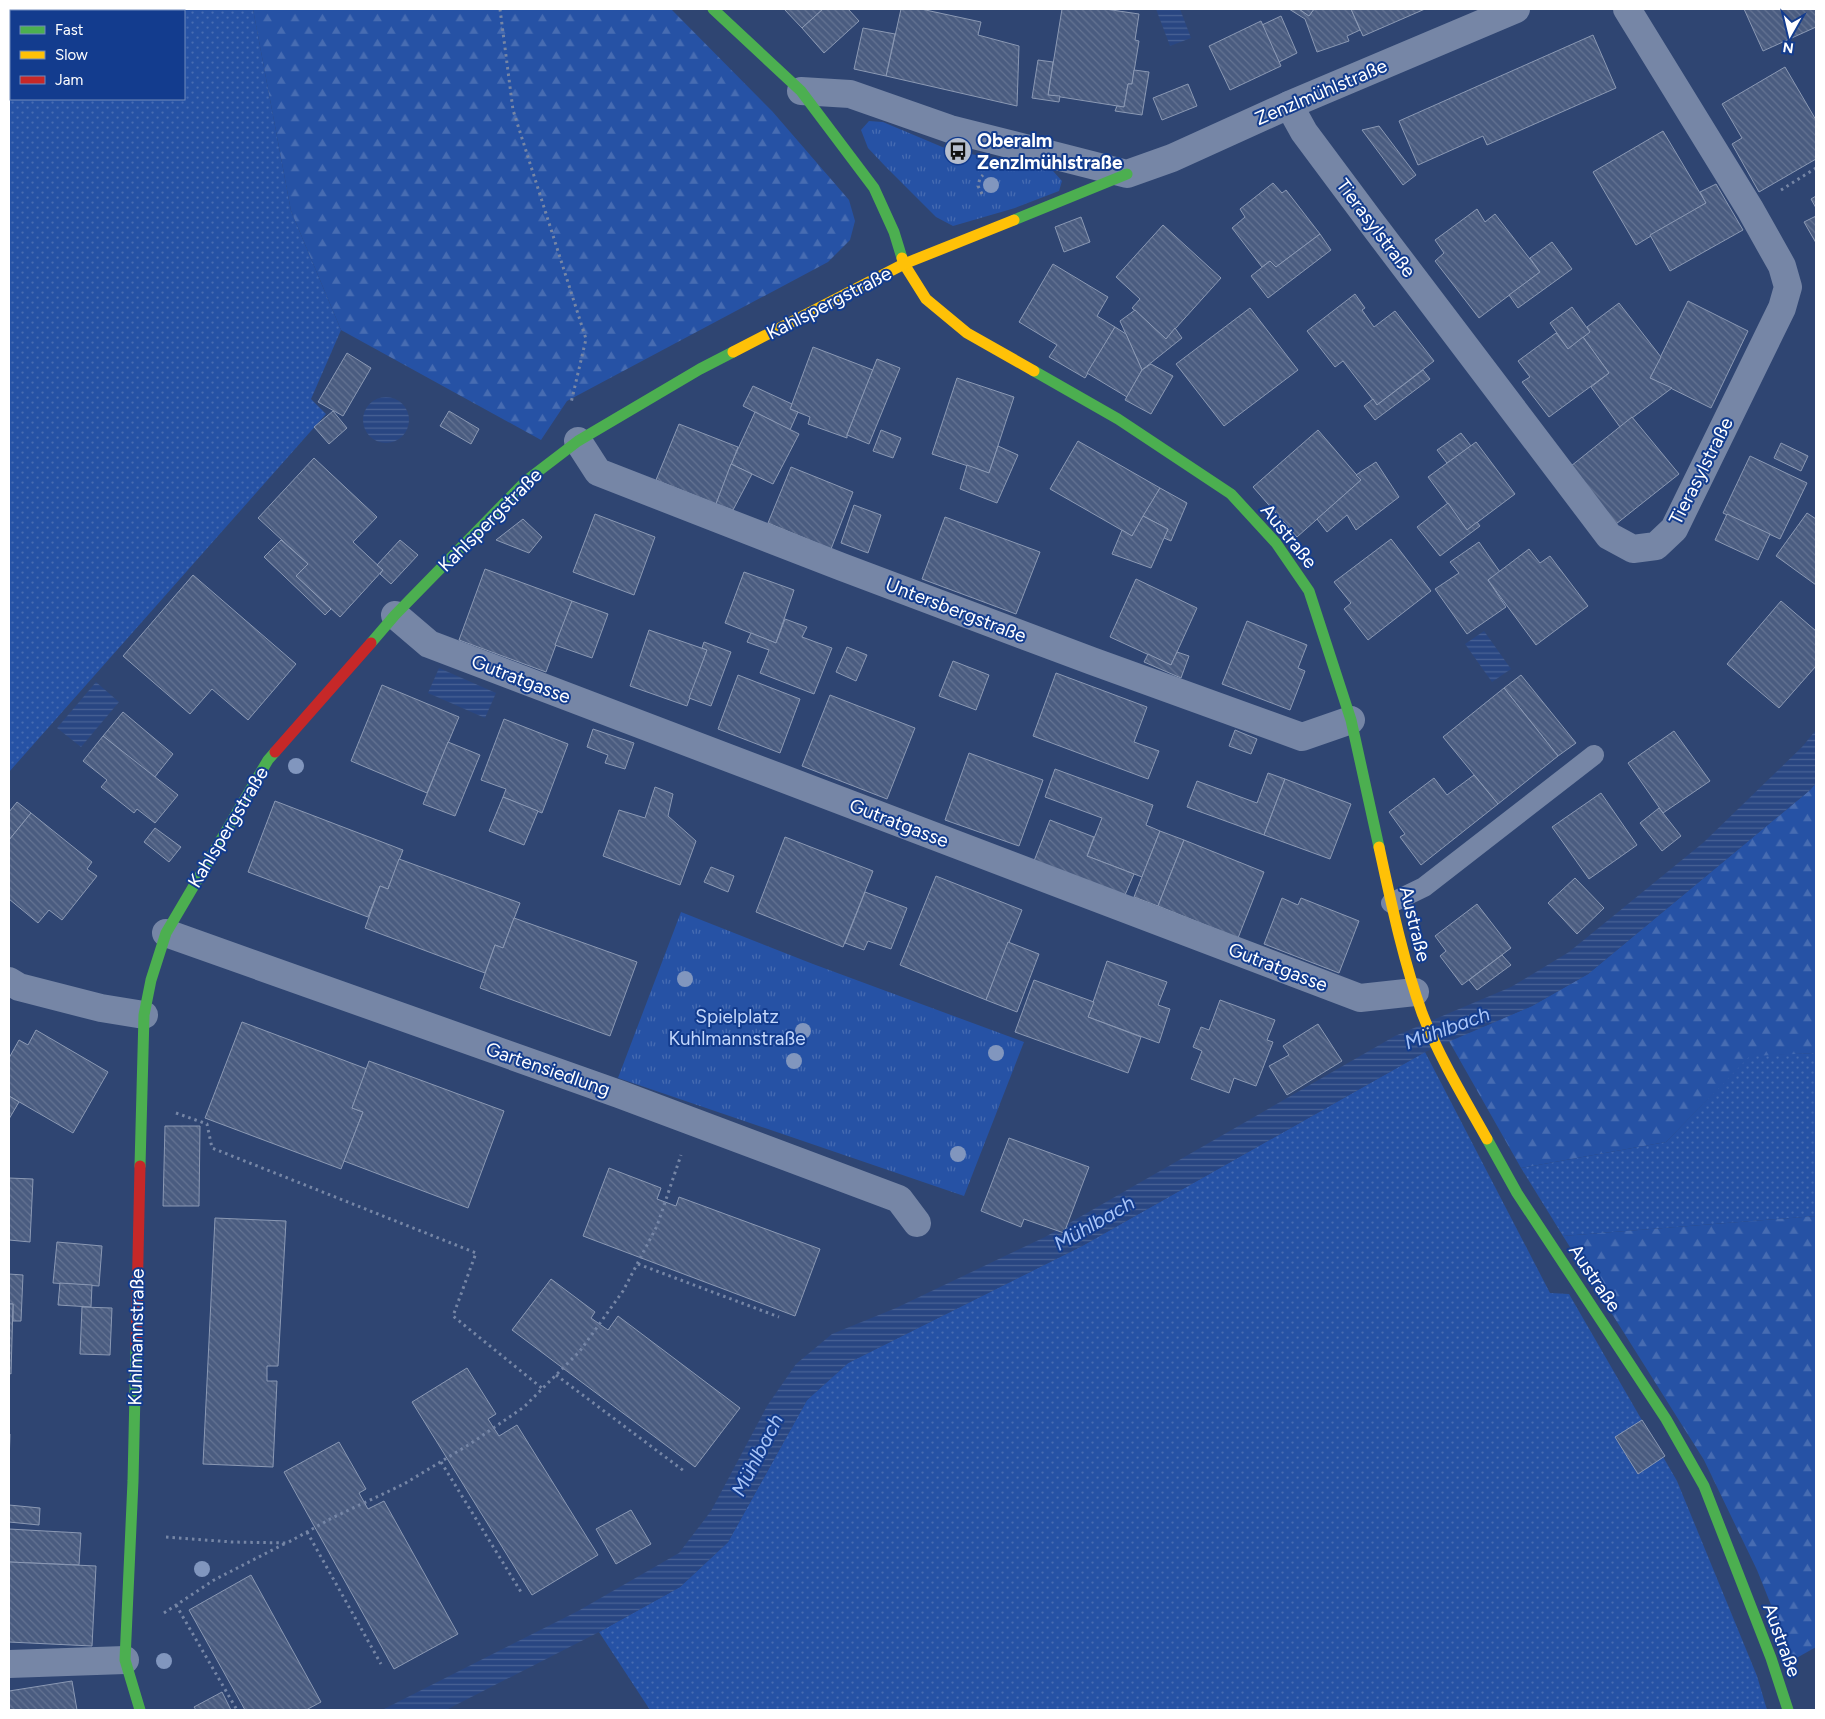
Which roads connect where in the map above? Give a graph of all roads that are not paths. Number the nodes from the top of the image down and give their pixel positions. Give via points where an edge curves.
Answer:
1 (713, 9) edge
2 (1516, 9) edge
3 (1627, 9) edge
4 (801, 91) junction
5 (1288, 105) junction
6 (1127, 174) junction
7 (904, 264) junction
8 (578, 441) junction
9 (395, 616) junction
10 (1351, 720) junction
11 (1594, 755) dead end
12 (1391, 903) junction
13 (166, 933) junction
14 (9, 982) edge
15 (1419, 1003) junction
16 (144, 1015) junction
17 (917, 1223) dead end
18 (126, 1652) junction
19 (9, 1664) edge
20 (140, 1710) edge
21 (1788, 1710) edge

1 - 4 street, Kahlspergstraße
2 - 5 street, Zenzlmühlstraße
3 - 5 street, Tierasylstraße via 1750,209 1782,266 1788,287 1782,308 1674,529 1656,546 1633,549 1609,536 1304,132
4 - 6 street via 850,94 950,129
4 - 7 street, Kahlspergstraße via 874,188
5 - 6 street, Zenzlmühlstraße via 1172,158
6 - 7 street, Zenzlmühlstraße
7 - 8 street, Kahlspergstraße via 700,369
7 - 10 street, Austraße via 926,299 967,333 1118,418 1232,494 1276,542 1309,591
8 - 9 street, Kahlspergstraße via 527,480
8 - 10 street, Untersbergstraße via 598,472 898,588 1293,734 1302,737
9 - 13 street, Kahlspergstraße via 268,760
9 - 15 street, Gutratgasse via 429,644 1360,998
10 - 12 street, Austraße
11 - 12 lane via 1424,887
12 - 15 street, Austraße
13 - 16 street, Kahlspergstraße
13 - 17 street, Gartensiedlung via 693,1121 900,1199
14 - 16 street via 101,1008
15 - 21 street, Austraße via 1442,1058 1517,1193 1666,1418 1704,1486
16 - 18 street, Kuhlmannstraße
18 - 19 street
18 - 20 street, Kuhlmannstraße

